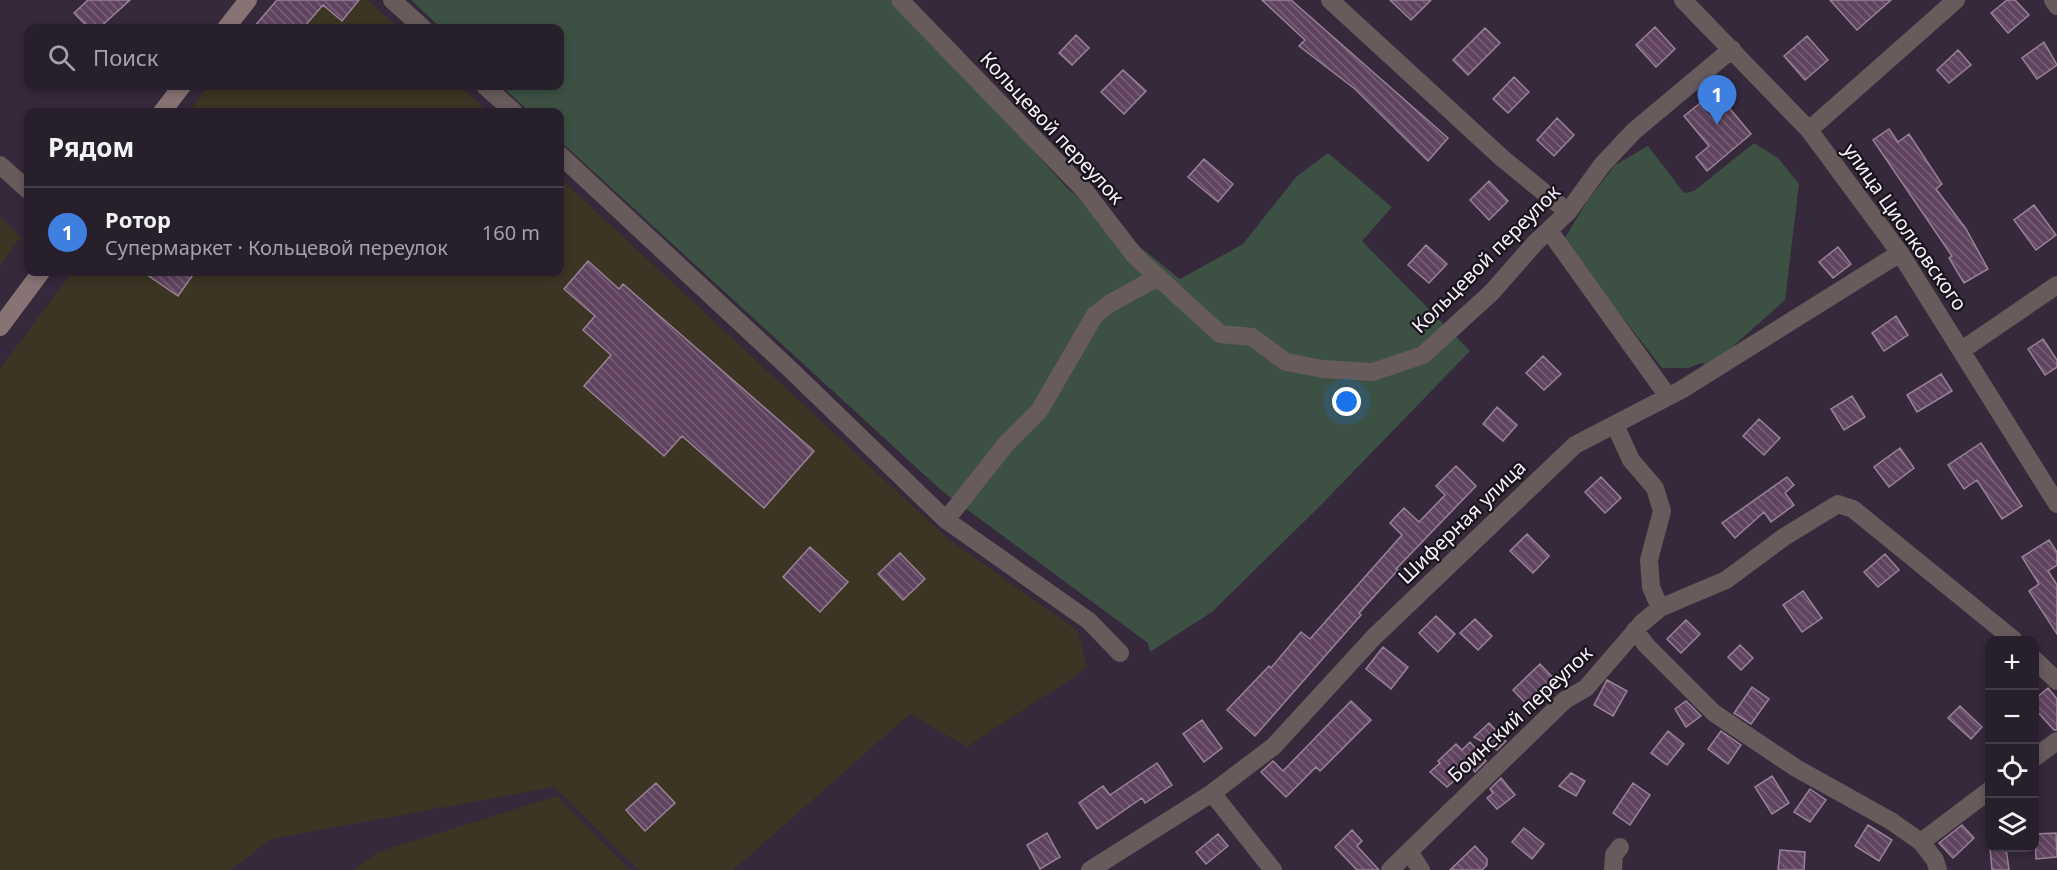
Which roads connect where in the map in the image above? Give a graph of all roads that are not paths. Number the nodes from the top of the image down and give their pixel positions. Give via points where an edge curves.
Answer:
1 (248, 0) edge
2 (392, 0) edge
3 (900, 0) edge
4 (1330, 0) edge
5 (1683, 0) edge
6 (1956, 0) edge
7 (2053, 0) edge
8 (2057, 6) edge
9 (229, 24) edge
10 (419, 24) edge
11 (1732, 49) junction
12 (179, 90) edge
13 (489, 90) edge
14 (165, 108) edge
15 (509, 108) edge
16 (1809, 130) junction
17 (564, 159) edge
18 (0, 165) edge
19 (24, 186) edge
20 (1568, 212) junction
21 (1550, 232) junction
22 (1900, 254) junction
23 (38, 276) edge
24 (1158, 277) junction
25 (2057, 285) edge
26 (0, 327) edge
27 (1962, 350) junction
28 (1667, 395) junction
29 (1615, 425) junction
30 (2057, 504) edge
31 (946, 520) junction
32 (1660, 608) junction
33 (1635, 630) junction
34 (2009, 636) edge
35 (1120, 653) dead end
36 (2039, 664) edge
37 (2057, 681) edge
38 (2057, 741) edge
39 (2039, 754) edge
40 (1212, 793) junction
41 (1985, 793) edge
42 (1922, 842) junction
43 (1620, 847) dead end
44 (1409, 851) junction
45 (1090, 870) edge
46 (1272, 870) edge
47 (1390, 870) edge
48 (1421, 870) edge
49 (1613, 870) edge
50 (1938, 870) edge

1 - 9 main road
2 - 10 street
3 - 24 street, Кольцевой переулок via 1085,191 1135,256
4 - 20 street via 1502,158
5 - 11 street, улица Циолковского
6 - 16 street
7 - 8 street
11 - 16 street, улица Циолковского
11 - 20 street, Кольцевой переулок via 1634,131 1602,165
12 - 14 main road
13 - 15 street
16 - 22 street, улица Циолковского
17 - 31 street
18 - 19 street
20 - 21 street, Кольцевой переулок
21 - 24 street, Кольцевой переулок via 1423,355 1373,372 1286,362 1252,337 1220,334
21 - 28 street
22 - 27 street, улица Циолковского
22 - 28 street, Шиферная улица
23 - 26 main road
24 - 31 street via 1095,315 1040,411 1006,444
25 - 27 street
27 - 30 street, улица Циолковского
28 - 29 street, Шиферная улица
29 - 32 street via 1631,460 1655,488 1662,511 1650,561 1651,588
29 - 40 street, Шиферная улица via 1575,445 1374,637 1274,746
31 - 35 street via 1089,621
32 - 33 street, Боинский переулок
32 - 34 street, Боинский переулок via 1726,580 1784,537 1838,504 1853,509
33 - 42 street via 1714,713 1796,768
33 - 44 street, Боинский переулок via 1586,688 1565,700
36 - 37 street
38 - 39 street
40 - 45 street, Шиферная улица
40 - 46 street
41 - 42 street
42 - 50 street
43 - 49 street via 1614,855
44 - 47 street, Боинский переулок
44 - 48 street

